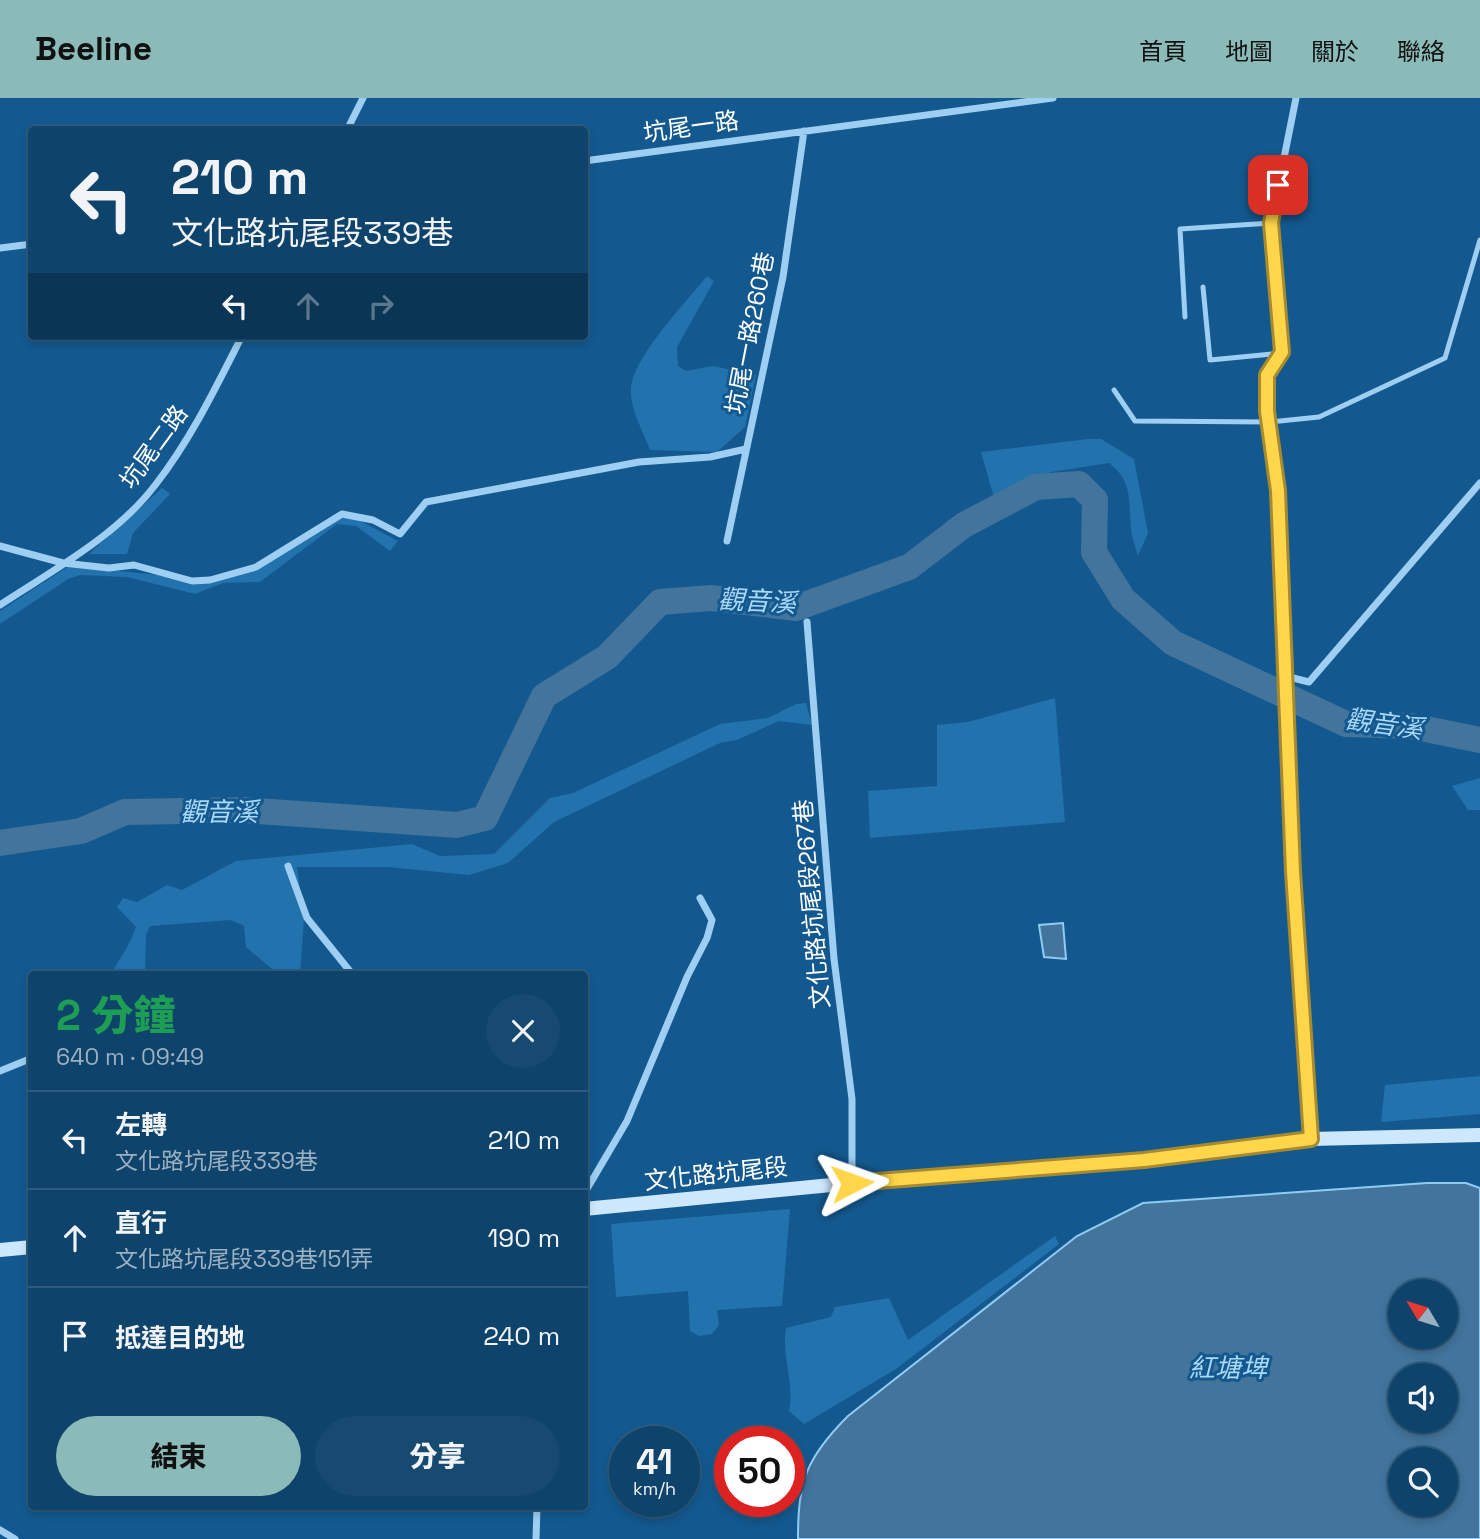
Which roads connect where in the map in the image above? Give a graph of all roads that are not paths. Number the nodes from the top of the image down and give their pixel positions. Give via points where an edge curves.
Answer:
1 (363, 98) edge
2 (1053, 98) edge
3 (1296, 98) edge
4 (349, 126) edge
5 (804, 131) junction
6 (588, 160) edge
7 (1271, 223) junction
8 (1479, 240) edge
9 (28, 244) edge
10 (0, 248) edge
11 (1203, 287) dead end
12 (1185, 317) dead end
13 (240, 340) edge
14 (1282, 352) junction
15 (1114, 390) dead end
16 (1269, 422) junction
17 (746, 449) junction
18 (1480, 483) edge
19 (727, 541) dead end
20 (0, 546) edge
21 (63, 563) junction
22 (0, 605) edge
23 (807, 622) dead end
24 (1286, 678) junction
25 (288, 866) dead end
26 (699, 898) dead end
27 (349, 971) edge
28 (28, 1060) edge
29 (0, 1071) edge
30 (1480, 1135) edge
31 (1311, 1139) junction
32 (852, 1183) junction
33 (588, 1187) edge
34 (588, 1209) edge
35 (28, 1247) edge
36 (0, 1250) edge
37 (537, 1510) edge
38 (0, 1530) edge
39 (15, 1539) edge
40 (536, 1539) edge

1 - 4 street
2 - 5 street, 坑尾一路
3 - 7 street
5 - 6 street, 坑尾一路
5 - 17 street, 坑尾一路260巷 via 783,277
7 - 12 lane via 1180,229
7 - 14 street
8 - 16 lane via 1445,358 1319,417
9 - 10 street
11 - 14 lane via 1210,360
13 - 21 street, 坑尾二路 via 198,421 155,485 115,525
14 - 16 street via 1267,375
15 - 16 lane via 1135,421
16 - 24 street via 1278,491
17 - 19 street, 坑尾一路260巷
17 - 21 street via 710,457 639,462 426,502 400,534 373,520 342,514 257,567 210,580 192,581 134,565 109,568
18 - 24 street via 1309,682
20 - 21 street
21 - 22 street, 坑尾二路
23 - 32 street, 文化路坑尾段267巷 via 834,959 852,1099
24 - 31 street via 1293,872
25 - 27 street via 307,918
26 - 33 street via 712,920 707,938 626,1121
28 - 29 street
30 - 31 main road, 文化路坑尾段
31 - 32 main road, 文化路坑尾段 via 1144,1160
32 - 34 main road, 文化路坑尾段
35 - 36 main road
37 - 40 street
38 - 39 street

